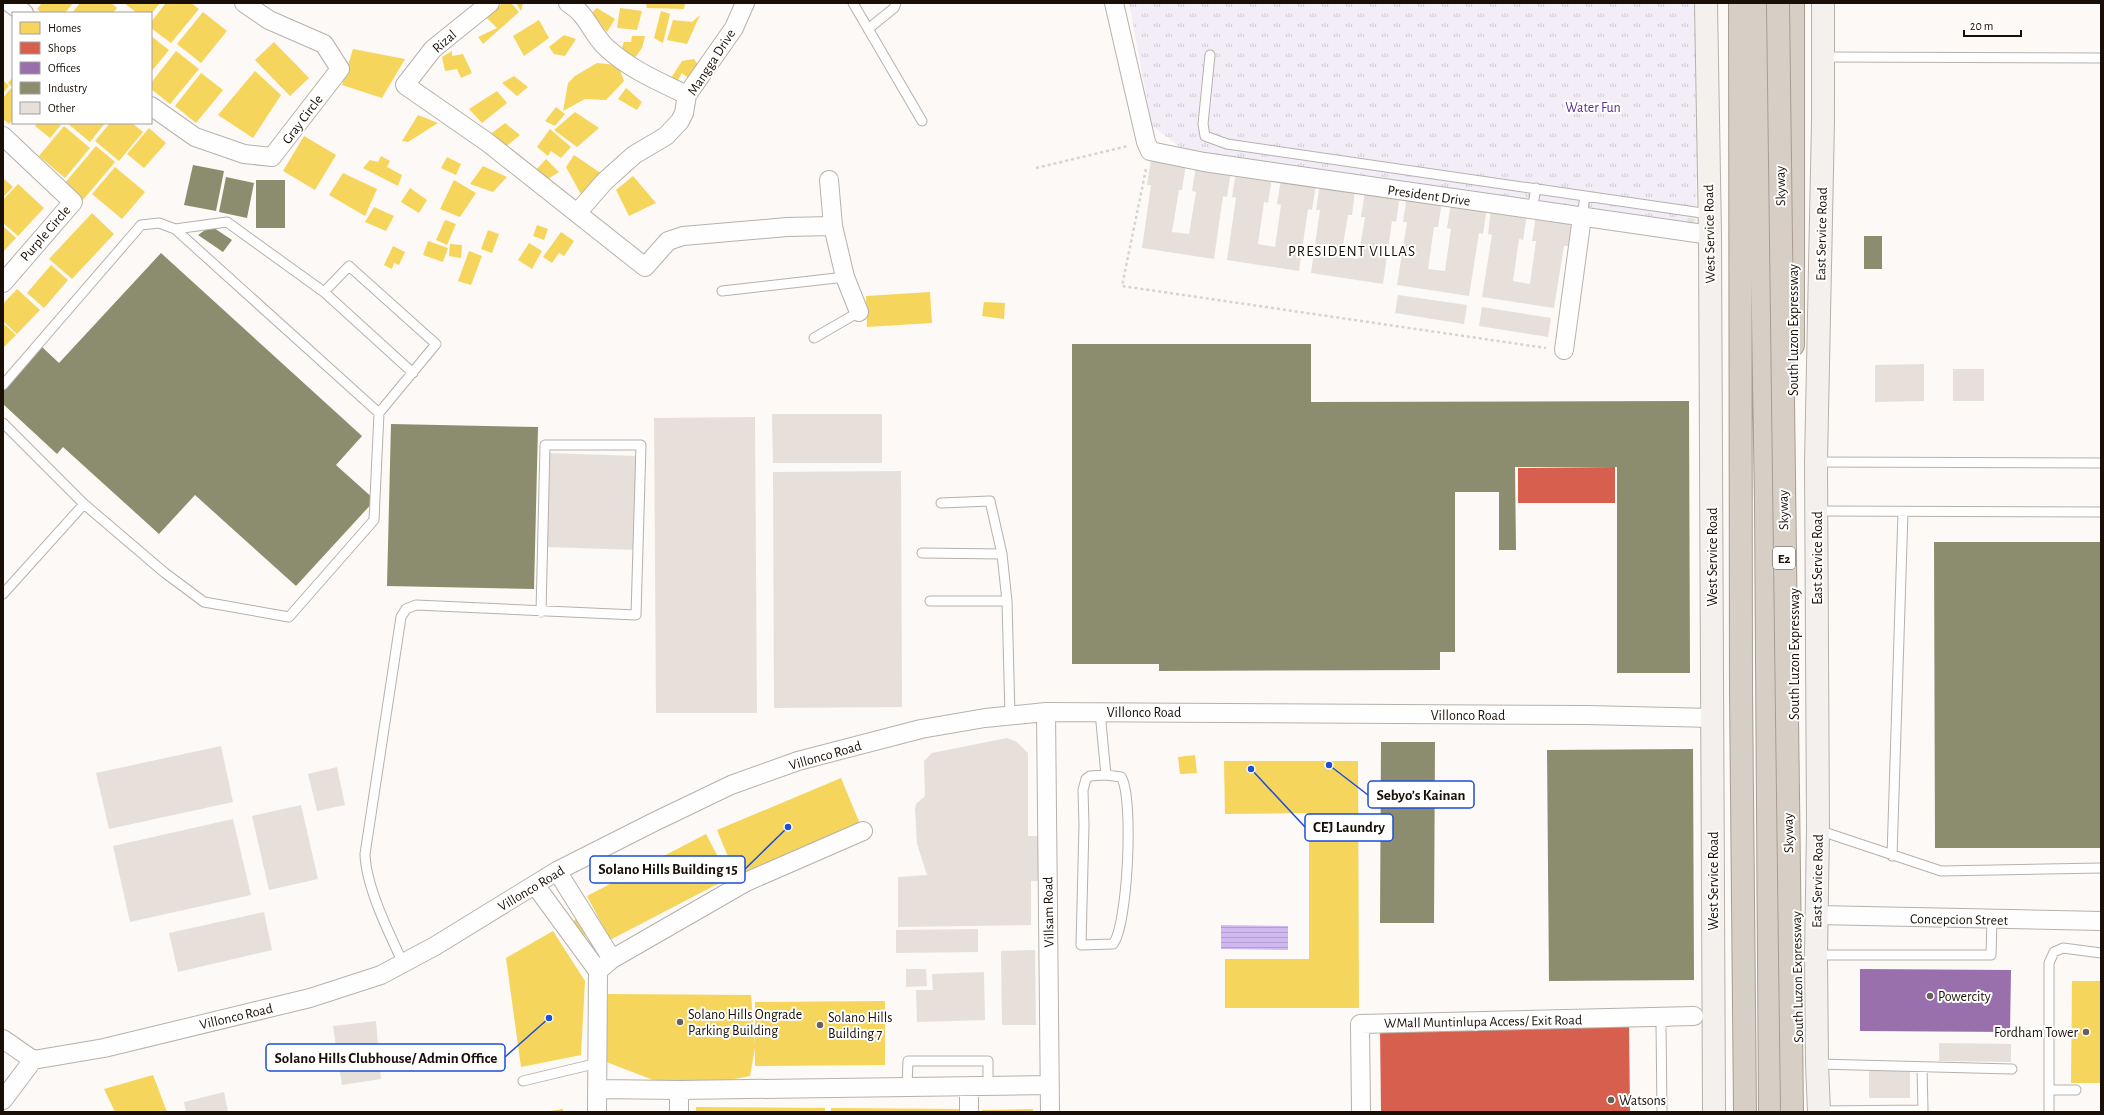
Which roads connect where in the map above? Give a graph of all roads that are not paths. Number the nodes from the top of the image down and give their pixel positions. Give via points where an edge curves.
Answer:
1 (10, 3) edge
2 (244, 3) edge
3 (490, 3) edge
4 (568, 3) edge
5 (745, 3) edge
6 (853, 3) edge
7 (896, 3) edge
8 (1114, 3) edge
9 (1706, 3) edge
10 (1740, 3) edge
11 (1758, 3) edge
12 (1778, 3) edge
13 (1793, 3) edge
14 (1823, 3) edge
15 (23, 12) edge
16 (868, 29) junction
17 (1210, 55) dead end
18 (1823, 58) junction
19 (2101, 58) edge
20 (687, 95) junction
21 (152, 107) edge
22 (922, 121) dead end
23 (3, 136) edge
24 (828, 180) dead end
25 (1536, 188) junction
26 (1584, 196) junction
27 (1532, 210) junction
28 (577, 213) junction
29 (1582, 217) junction
30 (834, 226) junction
31 (1709, 226) junction
32 (175, 229) junction
33 (845, 276) junction
34 (3, 283) edge
35 (722, 291) dead end
36 (324, 292) junction
37 (859, 312) joint
38 (814, 338) dead end
39 (1564, 350) road end
40 (413, 373) junction
41 (3, 384) edge
42 (379, 413) junction
43 (3, 423) edge
44 (1816, 462) junction
45 (2101, 463) edge
46 (941, 503) dead end
47 (84, 504) junction
48 (1817, 511) junction
49 (1903, 512) junction
50 (2101, 512) edge
51 (922, 553) dead end
52 (1002, 554) junction
53 (3, 594) edge
54 (930, 602) dead end
55 (1007, 602) junction
56 (541, 612) junction
57 (1046, 712) junction
58 (1100, 712) junction
59 (1010, 716) junction
60 (1713, 718) junction
61 (1106, 775) junction
62 (1818, 830) junction
63 (863, 831) dead end
64 (1892, 856) junction
65 (2101, 868) edge
66 (557, 872) junction
67 (535, 885) junction
68 (575, 900) junction
69 (555, 912) junction
70 (1817, 915) junction
71 (1992, 920) junction
72 (2101, 921) edge
73 (2101, 953) edge
74 (1816, 955) junction
75 (612, 959) junction
76 (403, 963) junction
77 (598, 971) junction
78 (1704, 1014) junction
79 (3, 1039) edge
80 (33, 1060) junction
81 (1807, 1061) junction
82 (598, 1063) junction
83 (1922, 1066) junction
84 (2012, 1069) dead end
85 (523, 1081) dead end
86 (988, 1085) junction
87 (907, 1086) junction
88 (969, 1086) junction
89 (1050, 1086) junction
90 (598, 1089) junction
91 (679, 1090) junction
92 (2049, 1090) junction
93 (2076, 1090) dead end
94 (3, 1100) edge
95 (597, 1112) edge
96 (679, 1112) edge
97 (969, 1112) edge
98 (1050, 1112) edge
99 (1361, 1112) edge
100 (1662, 1112) edge
101 (1714, 1112) edge
102 (1745, 1112) edge
103 (1770, 1112) edge
104 (1792, 1112) edge
105 (1812, 1112) edge
106 (2049, 1112) edge

1 - 15 street
2 - 21 street, Gray Circle via 269,20 324,44 340,69 272,157 244,154 195,137
3 - 28 street, Rizal via 433,49 405,85 487,142
4 - 20 street via 589,22 606,48 627,65
5 - 20 street, Mangga Drive via 734,28
6 - 16 lane
7 - 16 lane via 894,8
8 - 27 street, President Drive via 1148,147 1204,162
9 - 31 main road, West Service Road
10 - 102 highway via 1741,689
11 - 103 highway, Skyway / E2 via 1766,503
12 - 104 highway, Skyway / E2, bridge
13 - 81 highway, South Luzon Expressway / E2 via 1793,692 1798,985
14 - 18 main road, East Service Road
16 - 22 lane
17 - 25 lane via 1203,124 1205,136 1228,144
18 - 19 lane
18 - 44 main road, East Service Road
20 - 28 street, Mangga Drive via 680,121 666,136 634,155 605,181
23 - 34 street, Purple Circle via 73,202
24 - 30 street
25 - 26 lane
25 - 27 lane
26 - 29 lane
26 - 31 lane via 1702,213
27 - 29 street, President Drive
28 - 30 street via 645,267 668,241 683,236 787,227
29 - 31 street, President Drive
29 - 39 street
30 - 33 street
31 - 60 main road, West Service Road
32 - 36 lane via 227,222
32 - 41 lane via 159,223 141,225
32 - 42 lane
33 - 35 lane
33 - 37 street
36 - 40 lane
36 - 40 lane via 349,266 436,344
37 - 38 lane
40 - 42 lane
42 - 47 lane via 374,520 288,617 204,602 165,573
43 - 47 lane
44 - 45 lane
44 - 48 main road, East Service Road
46 - 52 lane via 990,501
47 - 53 lane
48 - 49 lane
48 - 62 main road, East Service Road
49 - 50 lane
49 - 64 lane
51 - 52 lane
52 - 55 lane
54 - 55 lane
55 - 59 lane
56 - 56 lane via 636,615 641,445 544,445
56 - 76 lane via 416,605 406,609 401,617 365,868
57 - 58 street, Villonco Road
57 - 59 street, Villonco Road
57 - 89 street, Villsam Road
58 - 60 street, Villonco Road
58 - 61 lane
59 - 66 street, Villonco Road via 921,729 798,761 731,785
60 - 78 main road, West Service Road
61 - 61 lane via 1090,776 1084,786 1081,945 1114,944 1119,937 1122,923 1128,854 1127,796 1121,777
62 - 64 lane
62 - 70 main road, East Service Road
63 - 75 street via 746,882
64 - 65 lane via 1941,871
66 - 67 street, Villonco Road
66 - 68 street
67 - 69 street
67 - 76 street, Villonco Road
68 - 69 street
68 - 75 street
69 - 77 street
70 - 71 street, Concepcion Street
70 - 74 main road, East Service Road
71 - 72 street, Concepcion Street
71 - 74 lane via 1991,955
73 - 92 lane via 2063,948 2054,952 2049,963
74 - 81 main road, East Service Road
75 - 77 street
76 - 80 street, Villonco Road via 381,975 310,998 104,1048
77 - 82 street
78 - 99 street, WMall Muntinlupa Access/ Exit Road via 1360,1024
78 - 100 lane via 1661,1023
78 - 101 main road, West Service Road
79 - 80 street
80 - 94 street
81 - 83 lane
81 - 105 highway, South Luzon Expressway / E2
82 - 85 lane
82 - 90 street
83 - 84 lane
83 - 105 lane via 1923,1110
86 - 87 lane via 988,1062 908,1061
86 - 88 street
86 - 89 street
87 - 88 street
87 - 91 street
88 - 97 street
89 - 98 street, Villsam Road
90 - 91 street
90 - 95 street
91 - 96 street
92 - 93 lane
92 - 106 lane

